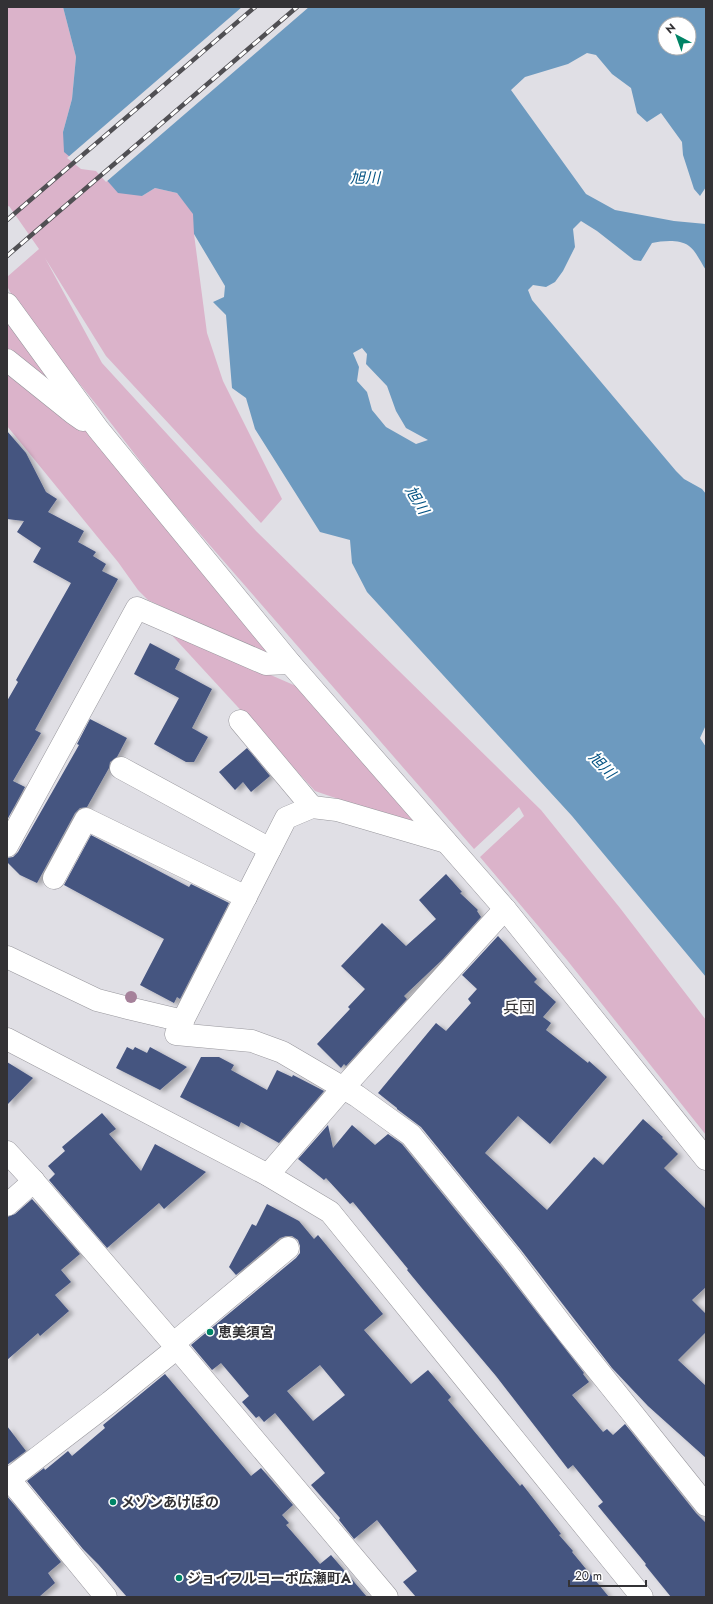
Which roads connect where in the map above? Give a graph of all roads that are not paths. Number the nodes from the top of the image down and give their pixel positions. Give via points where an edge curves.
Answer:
1 (7, 304) edge
2 (7, 360) edge
3 (98, 429) junction
4 (290, 663) junction
5 (240, 721) dead end
6 (121, 768) dead end
7 (312, 808) junction
8 (13, 820) edge
9 (446, 842) junction
10 (7, 846) edge
11 (270, 849) junction
12 (54, 878) dead end
13 (246, 897) junction
14 (505, 909) junction
15 (7, 957) edge
16 (179, 1027) junction
17 (7, 1039) edge
18 (343, 1088) junction
19 (7, 1152) edge
20 (706, 1159) edge
21 (268, 1175) junction
22 (34, 1182) junction
23 (7, 1204) edge
24 (288, 1248) dead end
25 (175, 1345) junction
26 (8, 1480) edge
27 (706, 1505) edge
28 (106, 1597) edge
29 (387, 1597) edge
30 (642, 1597) edge

1 - 3 street
2 - 3 street via 73,414
3 - 4 street
4 - 8 street via 266,664 137,608
4 - 9 street
5 - 7 street
6 - 11 street
7 - 9 street via 337,810
7 - 11 street via 286,818
8 - 10 street
9 - 14 street
11 - 13 street
12 - 13 street via 86,819
13 - 16 street
14 - 18 street
14 - 20 street
15 - 16 street via 97,1000 128,1008
16 - 18 street via 252,1041 282,1052
17 - 21 street
18 - 21 street
18 - 27 street via 411,1135 512,1258 568,1333
19 - 22 street
21 - 30 street via 330,1212
22 - 23 street
22 - 25 street
24 - 25 street
25 - 26 street via 110,1402
25 - 29 street
26 - 28 street

